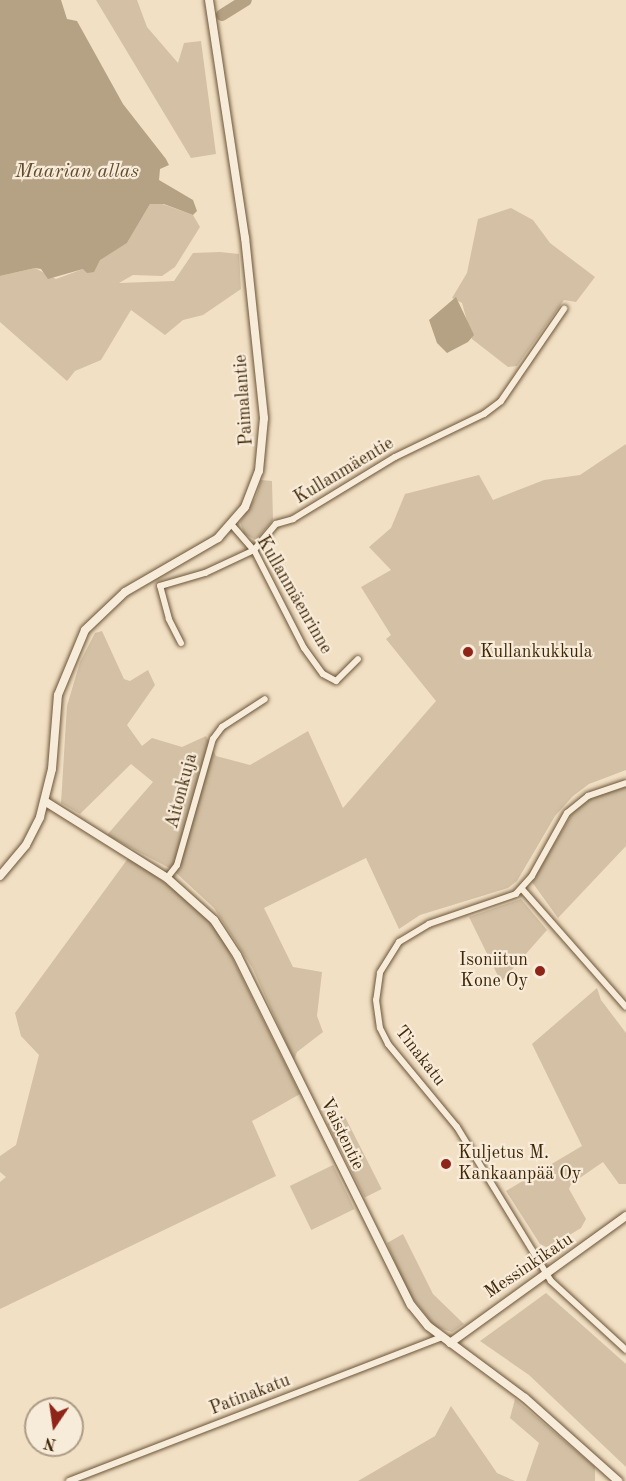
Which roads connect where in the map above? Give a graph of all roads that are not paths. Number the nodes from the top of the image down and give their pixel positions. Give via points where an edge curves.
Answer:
1 (209, 0) edge
2 (564, 309) dead end
3 (231, 524) junction
4 (254, 550) junction
5 (181, 643) dead end
6 (358, 659) dead end
7 (265, 699) dead end
8 (626, 783) edge
9 (46, 802) junction
10 (0, 876) edge
11 (167, 878) junction
12 (522, 889) junction
13 (626, 1007) edge
14 (626, 1216) edge
15 (546, 1273) junction
16 (442, 1337) junction
17 (450, 1343) junction
18 (626, 1350) edge
19 (69, 1481) edge
20 (618, 1481) edge

1 - 3 street, Paimalantie via 246,238 264,418 256,482 245,507
2 - 4 street, Kullanmäentie via 493,408 395,457 293,519 276,524
3 - 4 street, Kullanmäenrinne
3 - 9 street, Paimalantie via 206,548 117,597 85,630 58,695
4 - 5 street, Kullanmäentie via 205,573 160,586
4 - 6 street, Kullanmäenrinne via 304,648 323,674 336,681
7 - 11 street, Aitonkuja via 216,734 204,763 197,804 177,865
8 - 12 street via 588,796 567,813
9 - 10 street, Paimalantie via 26,845
9 - 11 street, Vaistentie
11 - 16 street, Vaistentie via 194,898 227,938 401,1287 422,1320
12 - 13 street
12 - 15 street, Tinakatu via 406,936 384,964 376,1000 380,1028 388,1044 457,1127
14 - 15 street, Messinkikatu
15 - 17 street, Messinkikatu
15 - 18 street, Tinakatu
16 - 17 street, Vaistentie
16 - 19 street, Patinakatu
17 - 20 street, Vaistentie via 525,1398

